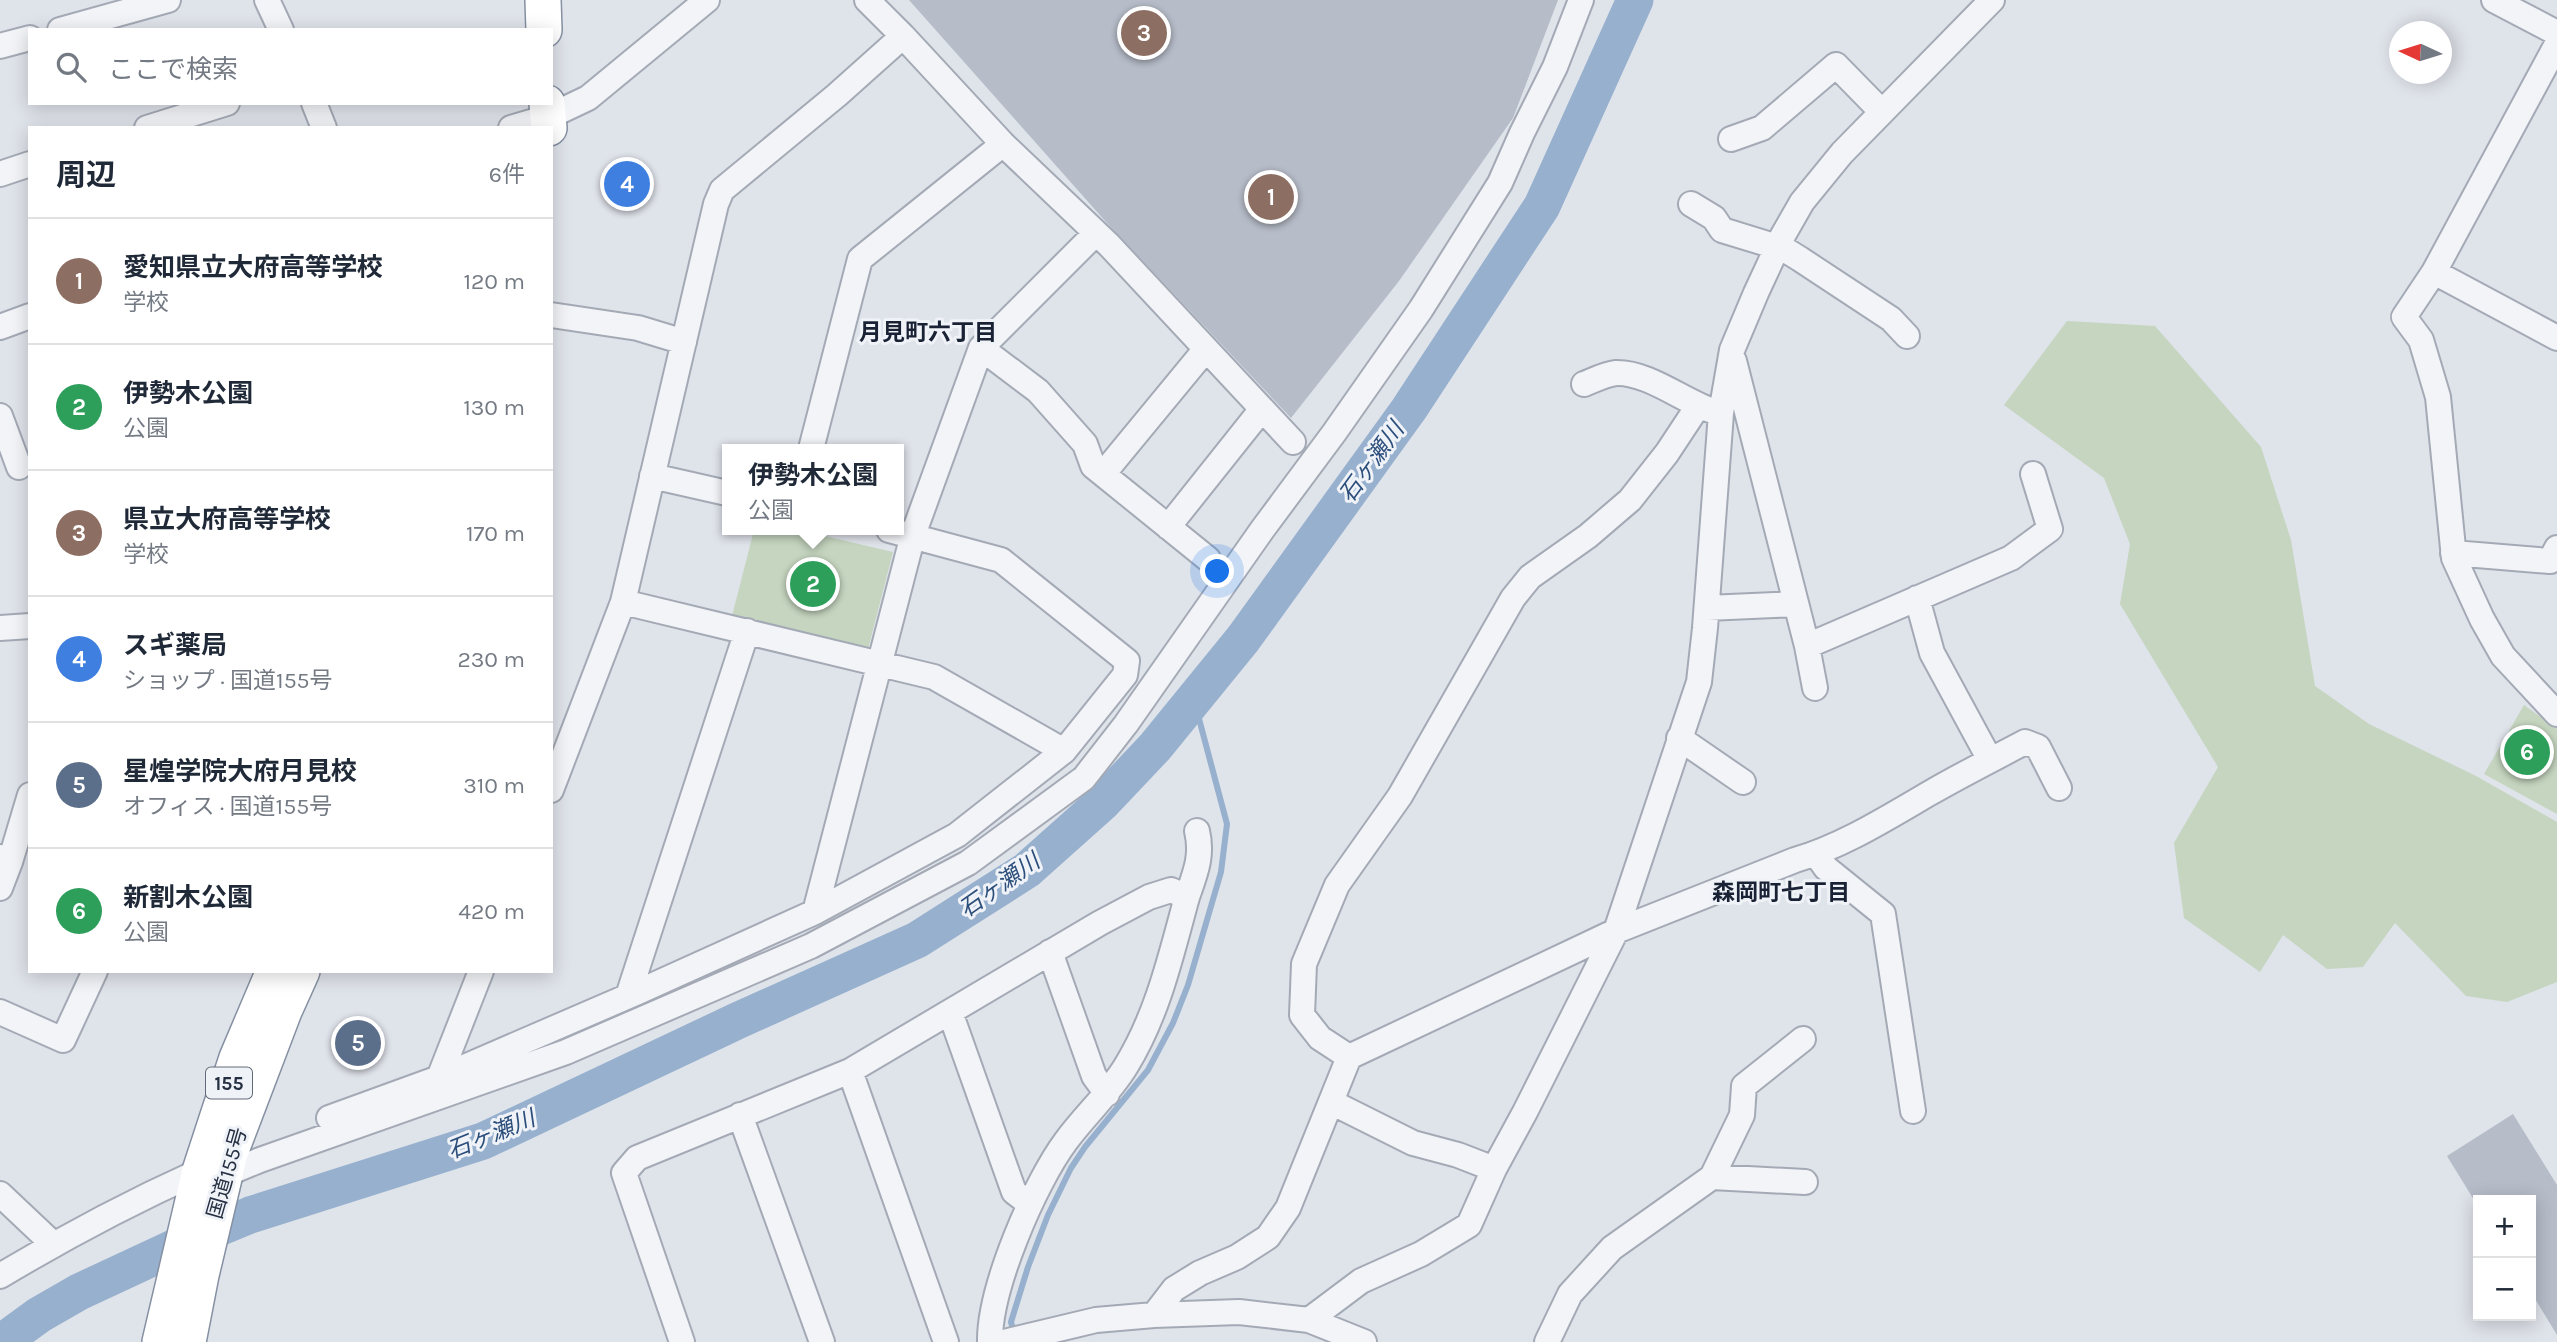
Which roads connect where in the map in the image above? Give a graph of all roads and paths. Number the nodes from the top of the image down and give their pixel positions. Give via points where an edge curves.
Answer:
1 (169, 0) edge
2 (267, 0) edge
3 (525, 0) edge
4 (543, 0) edge
5 (706, 0) edge
6 (867, 0) edge
7 (1581, 0) edge
8 (1992, 0) edge
9 (2494, 0) edge
10 (67, 28) edge
11 (280, 28) edge
12 (526, 28) edge
13 (544, 28) edge
14 (2557, 33) edge
15 (904, 36) junction
16 (28, 39) edge
17 (2557, 44) edge
18 (0, 46) edge
19 (221, 105) edge
20 (315, 105) edge
21 (1882, 112) junction
22 (534, 118) edge
23 (153, 126) edge
24 (323, 126) edge
25 (1731, 139) dead end
26 (1003, 144) junction
27 (28, 165) edge
28 (0, 174) edge
29 (1691, 204) dead end
30 (1096, 233) junction
31 (1777, 247) junction
32 (2434, 272) junction
33 (553, 315) edge
34 (28, 317) edge
35 (0, 327) edge
36 (1907, 336) dead end
37 (2557, 338) edge
38 (684, 342) junction
39 (981, 348) junction
40 (1206, 348) junction
41 (1731, 350) junction
42 (1584, 384) dead end
43 (1262, 409) junction
44 (1709, 410) junction
45 (0, 416) edge
46 (1293, 442) dead end
47 (812, 444) edge
48 (16, 468) edge
49 (1103, 474) junction
50 (2034, 474) dead end
51 (652, 476) junction
52 (722, 492) edge
53 (904, 525) edge
54 (1168, 527) junction
55 (904, 533) edge
56 (900, 535) edge
57 (2557, 548) edge
58 (2453, 553) junction
59 (1208, 559) dead end
60 (1917, 598) junction
61 (623, 602) junction
62 (1797, 604) junction
63 (1707, 608) junction
64 (28, 626) edge
65 (0, 628) edge
66 (747, 631) junction
67 (1807, 646) junction
68 (878, 662) junction
69 (1815, 688) dead end
70 (2557, 714) edge
71 (1679, 738) junction
72 (1064, 751) junction
73 (1990, 760) junction
74 (1743, 782) dead end
75 (553, 785) edge
76 (2059, 788) dead end
77 (28, 800) edge
78 (1197, 831) dead end
79 (1816, 854) junction
80 (5, 860) edge
81 (0, 888) edge
82 (1187, 897) junction
83 (815, 912) junction
84 (1616, 932) junction
85 (1049, 952) junction
86 (94, 973) edge
87 (273, 973) edge
88 (301, 973) edge
89 (480, 973) edge
90 (628, 996) junction
91 (0, 1012) edge
92 (950, 1012) junction
93 (1803, 1039) dead end
94 (1349, 1057) junction
95 (850, 1071) junction
96 (439, 1078) junction
97 (1107, 1094) junction
98 (1331, 1102) junction
99 (1913, 1111) dead end
100 (740, 1115) junction
101 (1494, 1169) junction
102 (1712, 1177) junction
103 (214, 1178) junction
104 (1805, 1182) dead end
105 (0, 1194) edge
106 (1030, 1204) junction
107 (53, 1244) junction
108 (0, 1276) edge
109 (1154, 1315) junction
110 (1309, 1320) junction
111 (1015, 1339) edge
112 (160, 1342) edge
113 (188, 1342) edge
114 (682, 1342) edge
115 (822, 1342) edge
116 (946, 1342) edge
117 (990, 1342) edge
118 (1364, 1342) edge
119 (1547, 1342) edge

1 - 10 street
2 - 11 street
3 - 12 highway
4 - 13 highway
5 - 22 street via 588,98
6 - 15 street
7 - 103 street via 1500,183 1421,309 1084,778 968,863 811,946 566,1052
8 - 21 street
9 - 14 street
15 - 26 street
15 - 38 street via 722,190
16 - 18 street
17 - 32 street
19 - 23 street
20 - 24 street
21 - 25 street via 1836,65 1762,128
21 - 31 street via 1802,202
26 - 30 street
26 - 47 street via 860,259
27 - 28 street
29 - 31 street via 1714,218 1722,230
30 - 39 street
30 - 40 street
31 - 36 street via 1891,319
31 - 41 street
32 - 37 street
32 - 58 street via 2404,317 2421,341 2438,397
33 - 38 street via 638,328
34 - 35 street
38 - 51 street
39 - 49 street via 1038,391 1085,444 1093,466
39 - 53 street
40 - 43 street
40 - 49 street
41 - 44 street
41 - 62 street
42 - 44 street via 1614,373 1633,375
43 - 46 street
43 - 54 street
44 - 63 street
44 - 94 street via 1630,499 1530,577 1513,597 1400,796 1337,885 1304,964 1302,1015 1320,1038
45 - 48 street
49 - 54 street
50 - 60 street via 2050,529 2011,558
51 - 52 street
51 - 61 street
54 - 59 street
55 - 72 street via 1001,560 1127,661 1125,675
56 - 68 street
57 - 58 street via 2550,561
58 - 70 street via 2503,656
60 - 67 street
60 - 73 street via 1932,653
61 - 66 street
61 - 75 street
62 - 63 street
62 - 67 street
63 - 71 street via 1699,682
64 - 65 street
66 - 68 street
66 - 90 street
67 - 69 street
68 - 72 street via 934,677
68 - 83 street
71 - 74 street
71 - 84 street
72 - 83 street via 957,835
73 - 76 street via 2025,742 2032,743
73 - 79 street
77 - 80 street
78 - 82 street via 1199,863
79 - 84 street
79 - 99 street via 1826,868 1883,914
80 - 81 street
82 - 85 street via 1171,890 1149,897
82 - 97 street via 1158,1001
83 - 90 street
84 - 94 street
84 - 101 street
85 - 92 street
85 - 97 street via 1094,1076
86 - 91 street via 63,1040
87 - 103 highway, 国道155号 / 155 via 237,1058
88 - 103 highway, 国道155号 / 155
89 - 96 street
90 - 96 street
92 - 95 street
92 - 106 street via 1014,1192
93 - 102 street via 1744,1086 1742,1115
94 - 98 street
95 - 100 street
95 - 116 street
96 - 103 street
97 - 106 street via 1048,1167
98 - 101 street via 1413,1143
98 - 109 street via 1288,1208 1268,1237 1174,1289
100 - 114 street via 637,1158 624,1173
100 - 115 street
101 - 110 street via 1469,1225 1421,1254 1361,1281
102 - 104 street
102 - 119 street via 1612,1248 1570,1294
103 - 107 street via 139,1199
103 - 112 highway, 国道155号 / 155 via 169,1298
103 - 113 highway, 国道155号 / 155
105 - 107 street
106 - 117 street via 990,1322
107 - 108 street
109 - 110 street via 1239,1312
109 - 111 street via 1096,1320
110 - 118 street

